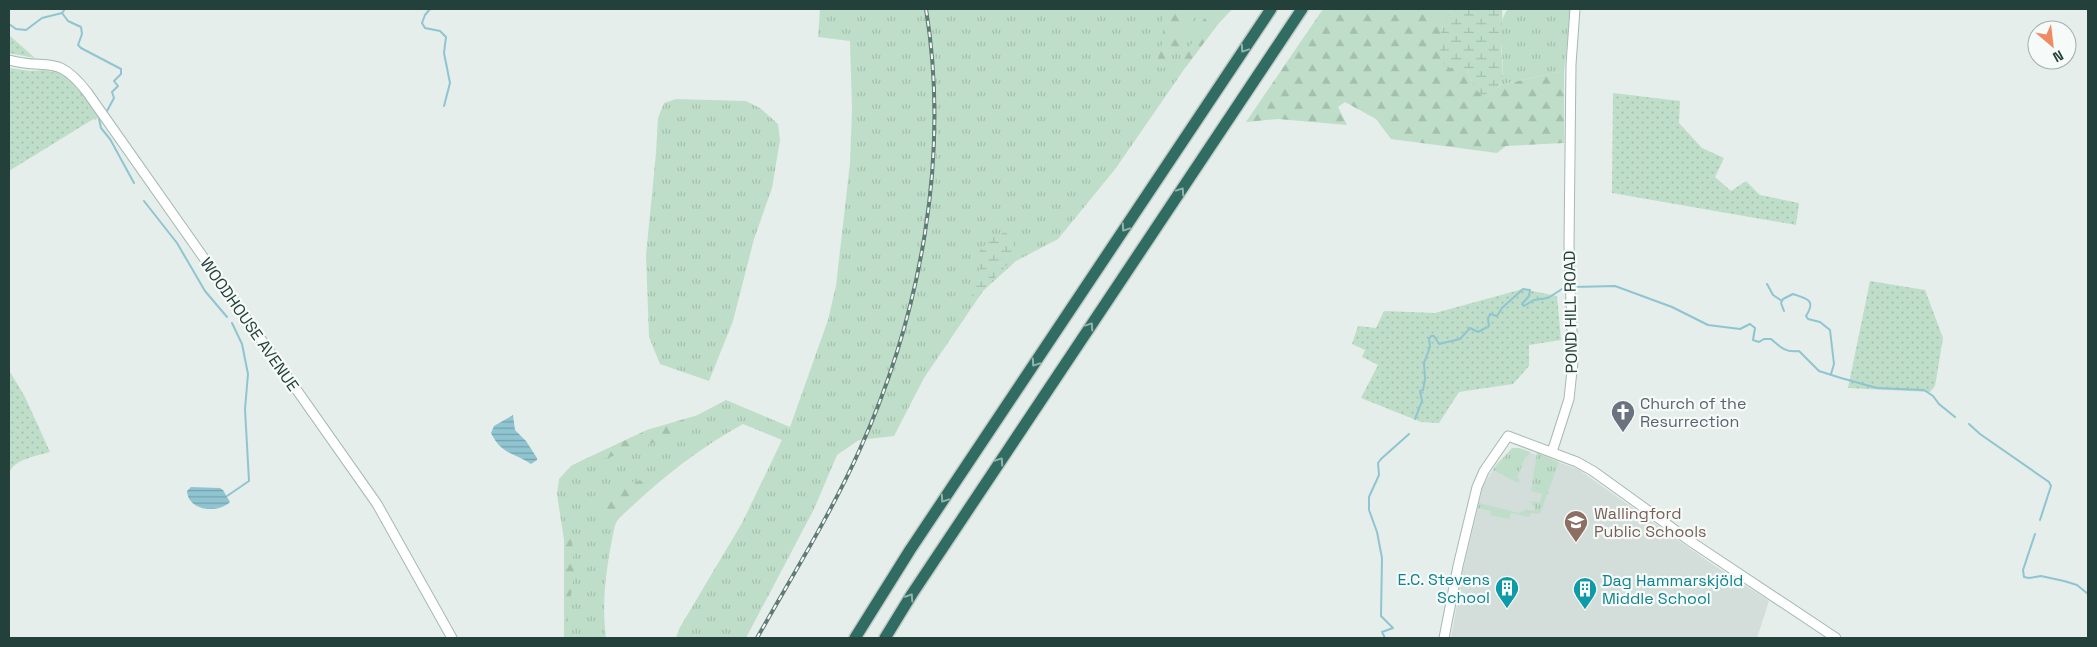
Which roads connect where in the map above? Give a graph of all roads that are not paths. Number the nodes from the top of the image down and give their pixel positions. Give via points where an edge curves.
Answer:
1 (1271, 9) edge
2 (1302, 9) edge
3 (1575, 9) edge
4 (9, 60) edge
5 (1552, 452) junction
6 (452, 638) edge
7 (855, 638) edge
8 (885, 638) edge
9 (1444, 638) edge
10 (1836, 638) edge

1 -> 7 highway via 910,550
8 -> 2 highway
3 - 5 main road, POND HILL ROAD via 1569,245 1572,381
4 - 6 main road, WOODHOUSE AVENUE via 63,68 87,92 377,504
5 - 9 main road via 1508,436 1484,471 1477,487 1458,566
5 - 10 main road via 1593,471

